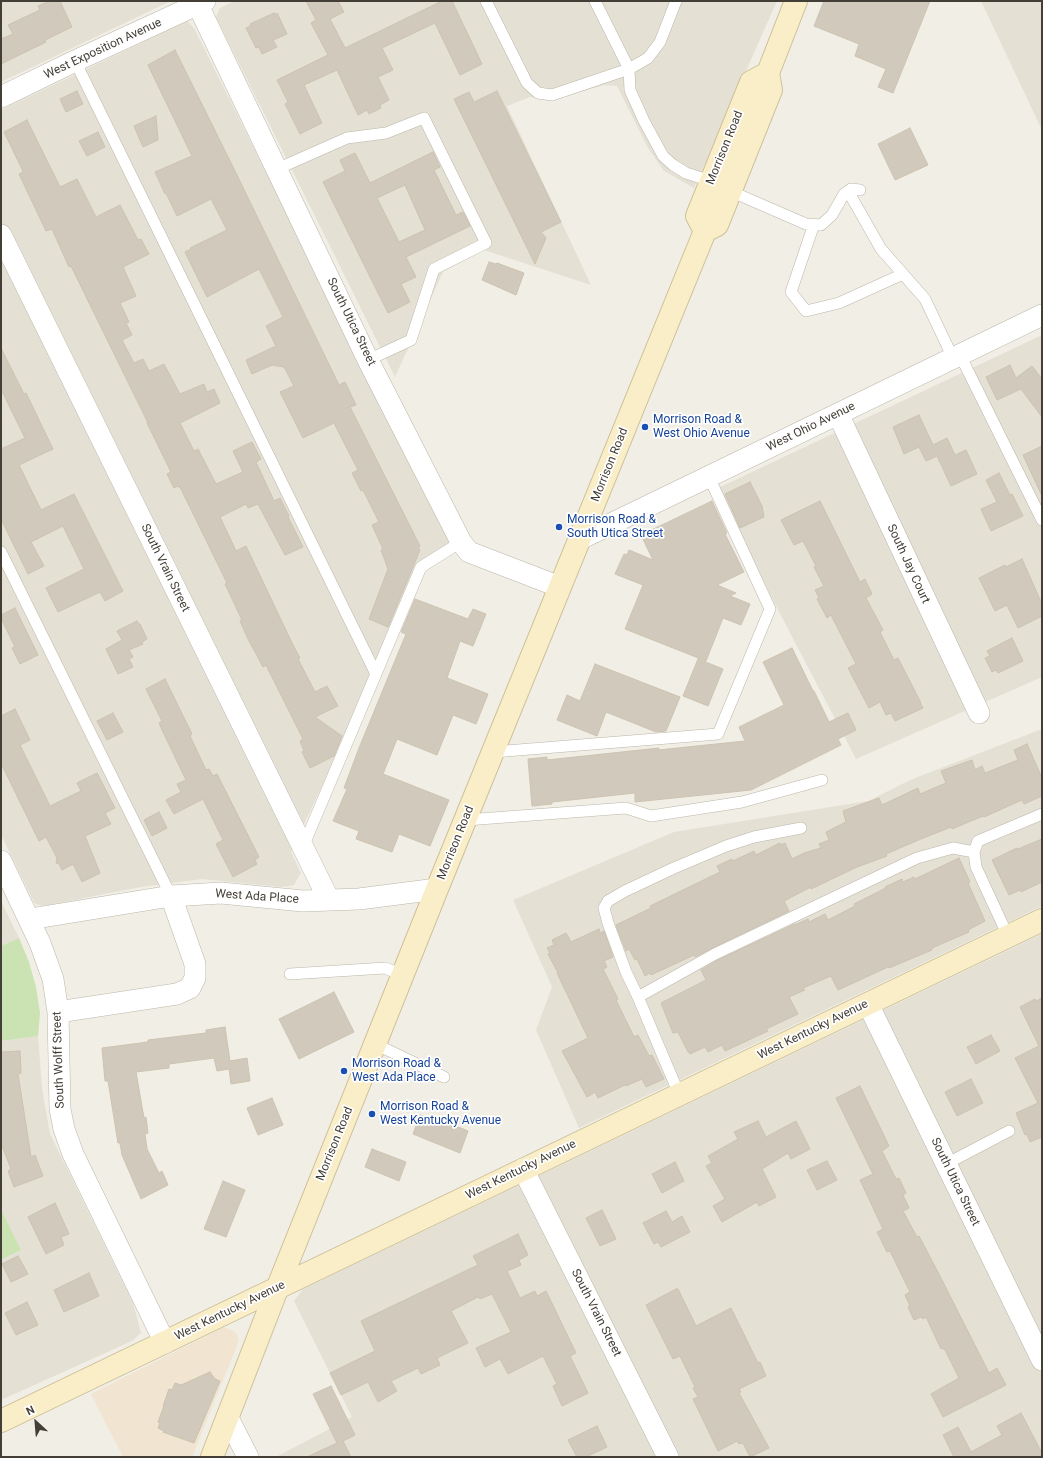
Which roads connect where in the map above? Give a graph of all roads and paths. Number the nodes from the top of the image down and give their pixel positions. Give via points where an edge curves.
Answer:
1 (486, 1) edge
2 (595, 1) edge
3 (676, 1) edge
4 (796, 1) edge
5 (200, 2) edge
6 (75, 61) junction
7 (629, 69) junction
8 (768, 73) junction
9 (1, 98) edge
10 (277, 169) junction
11 (711, 181) junction
12 (860, 190) dead end
13 (730, 191) junction
14 (848, 191) junction
15 (814, 224) junction
16 (705, 231) junction
17 (1, 236) edge
18 (903, 274) junction
19 (1042, 315) edge
20 (957, 356) junction
21 (368, 360) junction
22 (838, 414) junction
23 (709, 477) junction
24 (1042, 520) edge
25 (580, 539) junction
26 (461, 542) junction
27 (1, 552) edge
28 (560, 587) junction
29 (376, 674) junction
30 (979, 713) dead end
31 (493, 752) junction
32 (822, 780) dead end
33 (1042, 814) edge
34 (466, 820) junction
35 (800, 828) dead end
36 (302, 847) junction
37 (974, 852) junction
38 (1, 861) edge
39 (437, 889) junction
40 (171, 896) junction
41 (329, 900) junction
42 (30, 919) junction
43 (1042, 920) edge
44 (1008, 936) junction
45 (290, 974) dead end
46 (403, 976) junction
47 (638, 997) junction
48 (868, 1004) junction
49 (58, 1012) junction
50 (375, 1044) junction
51 (444, 1077) dead end
52 (679, 1094) junction
53 (1009, 1132) dead end
54 (946, 1164) junction
55 (523, 1169) junction
56 (277, 1289) junction
57 (165, 1343) junction
58 (1042, 1360) edge
59 (228, 1418) junction
60 (1, 1420) edge
61 (212, 1457) edge
62 (248, 1457) edge
63 (668, 1457) edge

1 - 7 lane via 528,84 538,93 552,95
2 - 7 lane
3 - 7 lane via 660,42 648,58
4 - 8 main road, Morrison Road
5 - 6 street, West Exposition Avenue
5 - 10 street, South Utica Street
6 - 9 street, West Exposition Avenue
6 - 29 lane
7 - 11 lane via 630,90 663,156 686,173
8 - 11 main road, Morrison Road via 751,82
8 - 13 main road, Morrison Road via 771,90
10 - 21 street, South Utica Street
10 - 21 lane via 348,138 386,133 424,118 486,243 434,269 411,340
11 - 16 main road, Morrison Road via 697,216
12 - 14 lane
13 - 15 lane via 806,224
13 - 16 main road, Morrison Road via 717,225
14 - 15 lane via 821,225
14 - 18 lane via 881,249
15 - 18 lane via 791,292 806,311 839,303
16 - 25 main road, Morrison Road
17 - 36 street, South Vrain Street
18 - 20 lane via 925,299
19 - 20 street, West Ohio Avenue
20 - 22 street, West Ohio Avenue
20 - 24 lane
21 - 26 street, South Utica Street
22 - 23 street, West Ohio Avenue
22 - 30 street, South Jay Court
23 - 25 street, West Ohio Avenue
23 - 31 lane via 770,609 718,734
25 - 28 main road, Morrison Road
26 - 28 street, South Utica Street via 469,552
26 - 29 lane via 421,567
27 - 40 lane
28 - 31 main road, Morrison Road
29 - 36 lane
31 - 34 main road, Morrison Road
32 - 34 lane via 742,802 651,816 626,808
33 - 37 lane via 978,840
34 - 39 main road, Morrison Road
35 - 47 lane via 754,837 726,846 667,871 608,901 604,908 608,923
36 - 41 street, South Vrain Street
37 - 44 lane via 976,867
37 - 47 lane via 953,848 917,858 716,954
38 - 42 street, South Wolff Street
39 - 41 street, West Ada Place via 359,899
39 - 46 main road, Morrison Road
40 - 41 street, West Ada Place via 221,893 303,901
40 - 42 street, West Ada Place
40 - 49 street via 195,964 195,978 190,988 178,994
42 - 49 street, South Wolff Street via 47,959
43 - 44 main road, West Kentucky Avenue
44 - 48 main road, West Kentucky Avenue
45 - 46 lane via 385,968
46 - 50 main road, Morrison Road
47 - 52 lane
48 - 52 main road, West Kentucky Avenue
48 - 54 street, South Utica Street
49 - 57 street, South Wolff Street via 60,1109 64,1130 73,1154
50 - 51 lane
50 - 56 main road, Morrison Road
52 - 55 main road, West Kentucky Avenue
53 - 54 lane
54 - 58 street, South Utica Street
55 - 56 main road, West Kentucky Avenue
55 - 63 street, South Vrain Street
56 - 57 main road, West Kentucky Avenue
56 - 59 main road, Morrison Road
57 - 60 main road, West Kentucky Avenue
59 - 61 main road, Morrison Road
59 - 62 street

